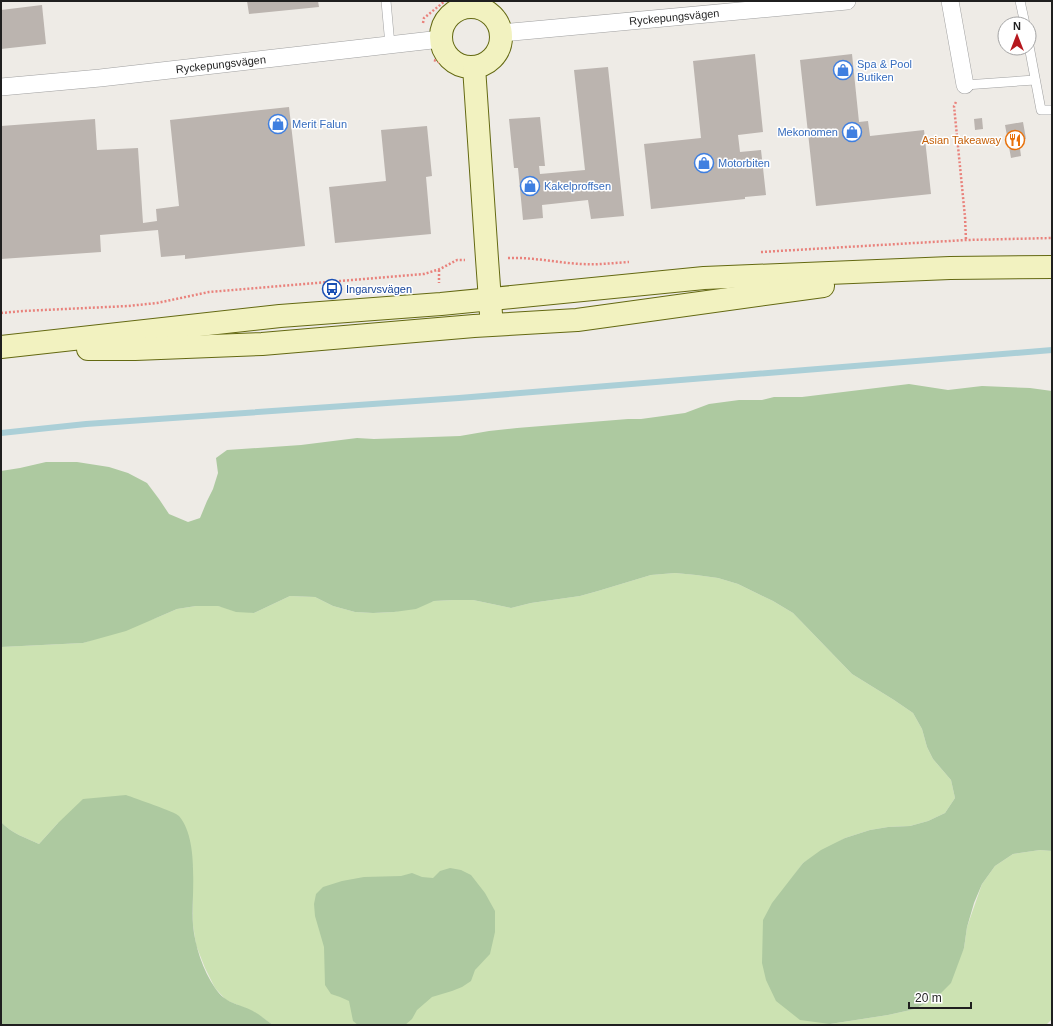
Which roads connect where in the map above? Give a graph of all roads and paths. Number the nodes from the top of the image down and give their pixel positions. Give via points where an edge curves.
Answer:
1 (386, 1) edge
2 (445, 1) edge
3 (847, 1) edge
4 (950, 1) edge
5 (1020, 1) edge
6 (469, 4) edge
7 (1023, 16) edge
8 (502, 33) junction
9 (431, 40) junction
10 (390, 45) junction
11 (1031, 56) edge
12 (464, 68) junction
13 (1035, 80) junction
14 (965, 85) junction
15 (1, 87) edge
16 (1052, 110) edge
17 (1052, 238) edge
18 (966, 240) junction
19 (757, 253) dead end
20 (487, 259) junction
21 (635, 262) dead end
22 (1052, 267) edge
23 (950, 268) junction
24 (439, 270) junction
25 (439, 286) dead end
26 (490, 299) junction
27 (1, 313) edge
28 (492, 325) junction
29 (1, 348) edge

1 - 10 lane
2 - 9 path via 424,18
3 - 8 street, Ryckepungsvägen
4 - 14 street
5 - 7 lane
6 - 8 main road via 484,10 496,19
6 - 9 main road via 452,14 442,30
8 - 12 main road via 498,52 492,59 484,65
9 - 10 street, Ryckepungsvägen
9 - 12 main road via 449,58
9 - 12 path via 427,57
10 - 15 street, Ryckepungsvägen
11 - 13 lane
12 - 20 main road
13 - 14 lane
13 - 16 lane via 1041,110
14 - 18 path via 954,106
17 - 18 path
18 - 19 path
20 - 21 path via 521,257 583,264
20 - 24 path via 457,260
20 - 26 main road
22 - 23 main road
23 - 26 main road via 704,278
23 - 28 main road via 584,319
24 - 25 path
24 - 27 path via 424,274 210,292 128,306
26 - 28 main road
26 - 29 main road via 280,316
28 - 29 main road via 262,344 135,349

